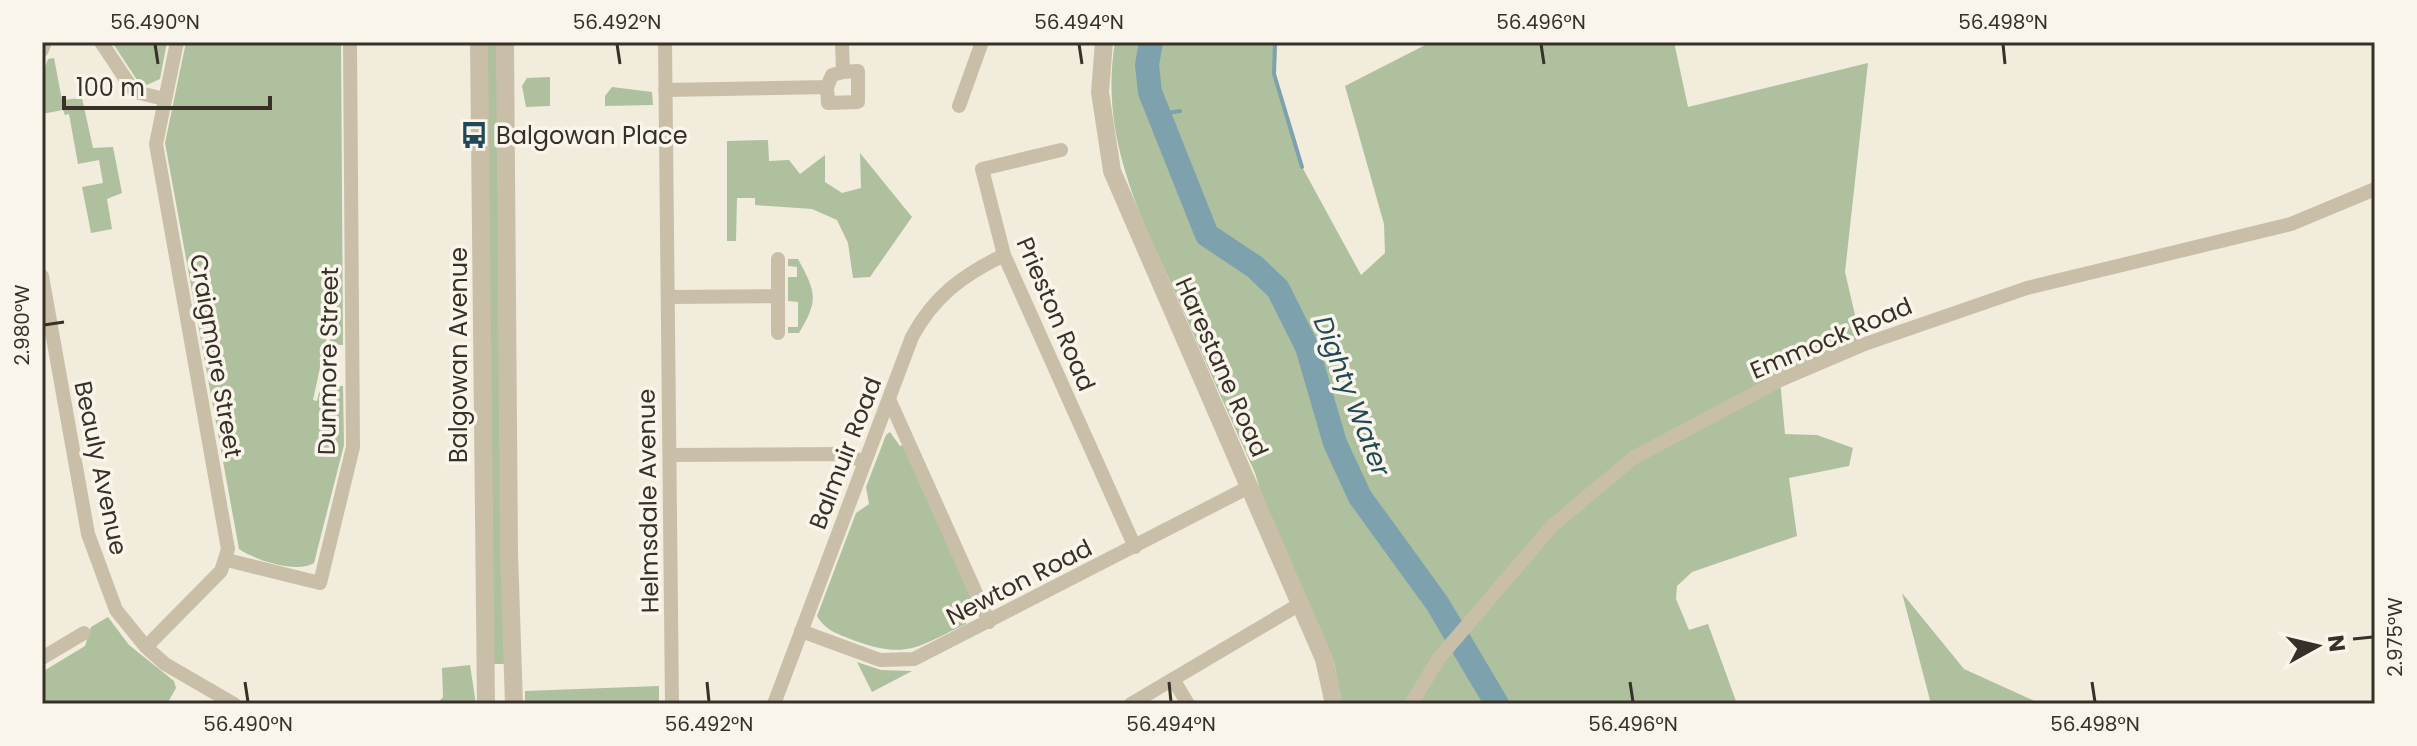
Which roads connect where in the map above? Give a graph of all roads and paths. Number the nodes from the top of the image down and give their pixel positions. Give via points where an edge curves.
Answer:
1 (45, 42) edge
2 (101, 42) edge
3 (177, 42) edge
4 (350, 42) edge
5 (479, 42) edge
6 (505, 42) edge
7 (665, 42) edge
8 (842, 42) edge
9 (982, 42) edge
10 (1104, 42) edge
11 (42, 50) edge
12 (843, 72) junction
13 (827, 87) junction
14 (665, 90) junction
15 (164, 99) junction
16 (959, 106) dead end
17 (1061, 150) dead end
18 (2375, 189) edge
19 (1004, 255) junction
20 (778, 259) dead end
21 (42, 276) edge
22 (778, 296) junction
23 (668, 297) junction
24 (778, 333) dead end
25 (889, 399) junction
26 (670, 455) junction
27 (865, 462) junction
28 (1249, 487) junction
29 (1135, 547) junction
30 (227, 560) junction
31 (1300, 604) junction
32 (989, 622) junction
33 (801, 631) junction
34 (84, 633) dead end
35 (146, 647) junction
36 (42, 658) edge
37 (512, 664) junction
38 (485, 667) junction
39 (1173, 679) junction
40 (234, 704) edge
41 (486, 704) edge
42 (514, 704) edge
43 (672, 704) edge
44 (774, 704) edge
45 (1131, 704) edge
46 (1188, 704) edge
47 (1334, 704) edge
48 (1411, 704) edge

1 - 11 street
2 - 15 street via 136,92
3 - 15 street, Craigmore Street
4 - 30 street, Dunmore Street via 353,447 320,583
5 - 38 street, Balgowan Avenue
6 - 37 street, Balgowan Avenue
7 - 14 street, Helmsdale Avenue
8 - 12 street
9 - 16 street
10 - 28 street, Harestane Road via 1100,92 1112,171
12 - 13 street via 832,75
12 - 13 street via 858,71 858,102 828,103
13 - 14 street
14 - 23 street, Helmsdale Avenue
15 - 30 street, Craigmore Street via 157,153
17 - 19 street, Prieston Road via 982,169
18 - 48 street, Emmock Road via 2291,224 2027,288 1862,345 1780,380 1633,458 1552,526 1439,658
19 - 25 street, Balmuir Road via 953,283 926,312
19 - 29 street, Prieston Road
20 - 22 street
21 - 35 street, Beauly Avenue via 88,534 116,610
22 - 23 street
22 - 24 street
23 - 26 street, Helmsdale Avenue
25 - 27 street, Balmuir Road
25 - 32 street
26 - 27 street via 843,454
26 - 43 street, Helmsdale Avenue
27 - 33 street, Balmuir Road
28 - 29 street, Newton Road
28 - 31 street, Harestane Road
29 - 32 street, Newton Road
30 - 35 street
31 - 39 street
31 - 47 street, Harestane Road via 1324,659
32 - 33 street, Newton Road via 925,655 898,662
33 - 44 street, Balmuir Road
34 - 36 street
35 - 40 street, Beauly Avenue
37 - 38 street via 499,670
37 - 42 street, Balgowan Avenue
38 - 41 street, Balgowan Avenue
39 - 45 street
39 - 46 street

